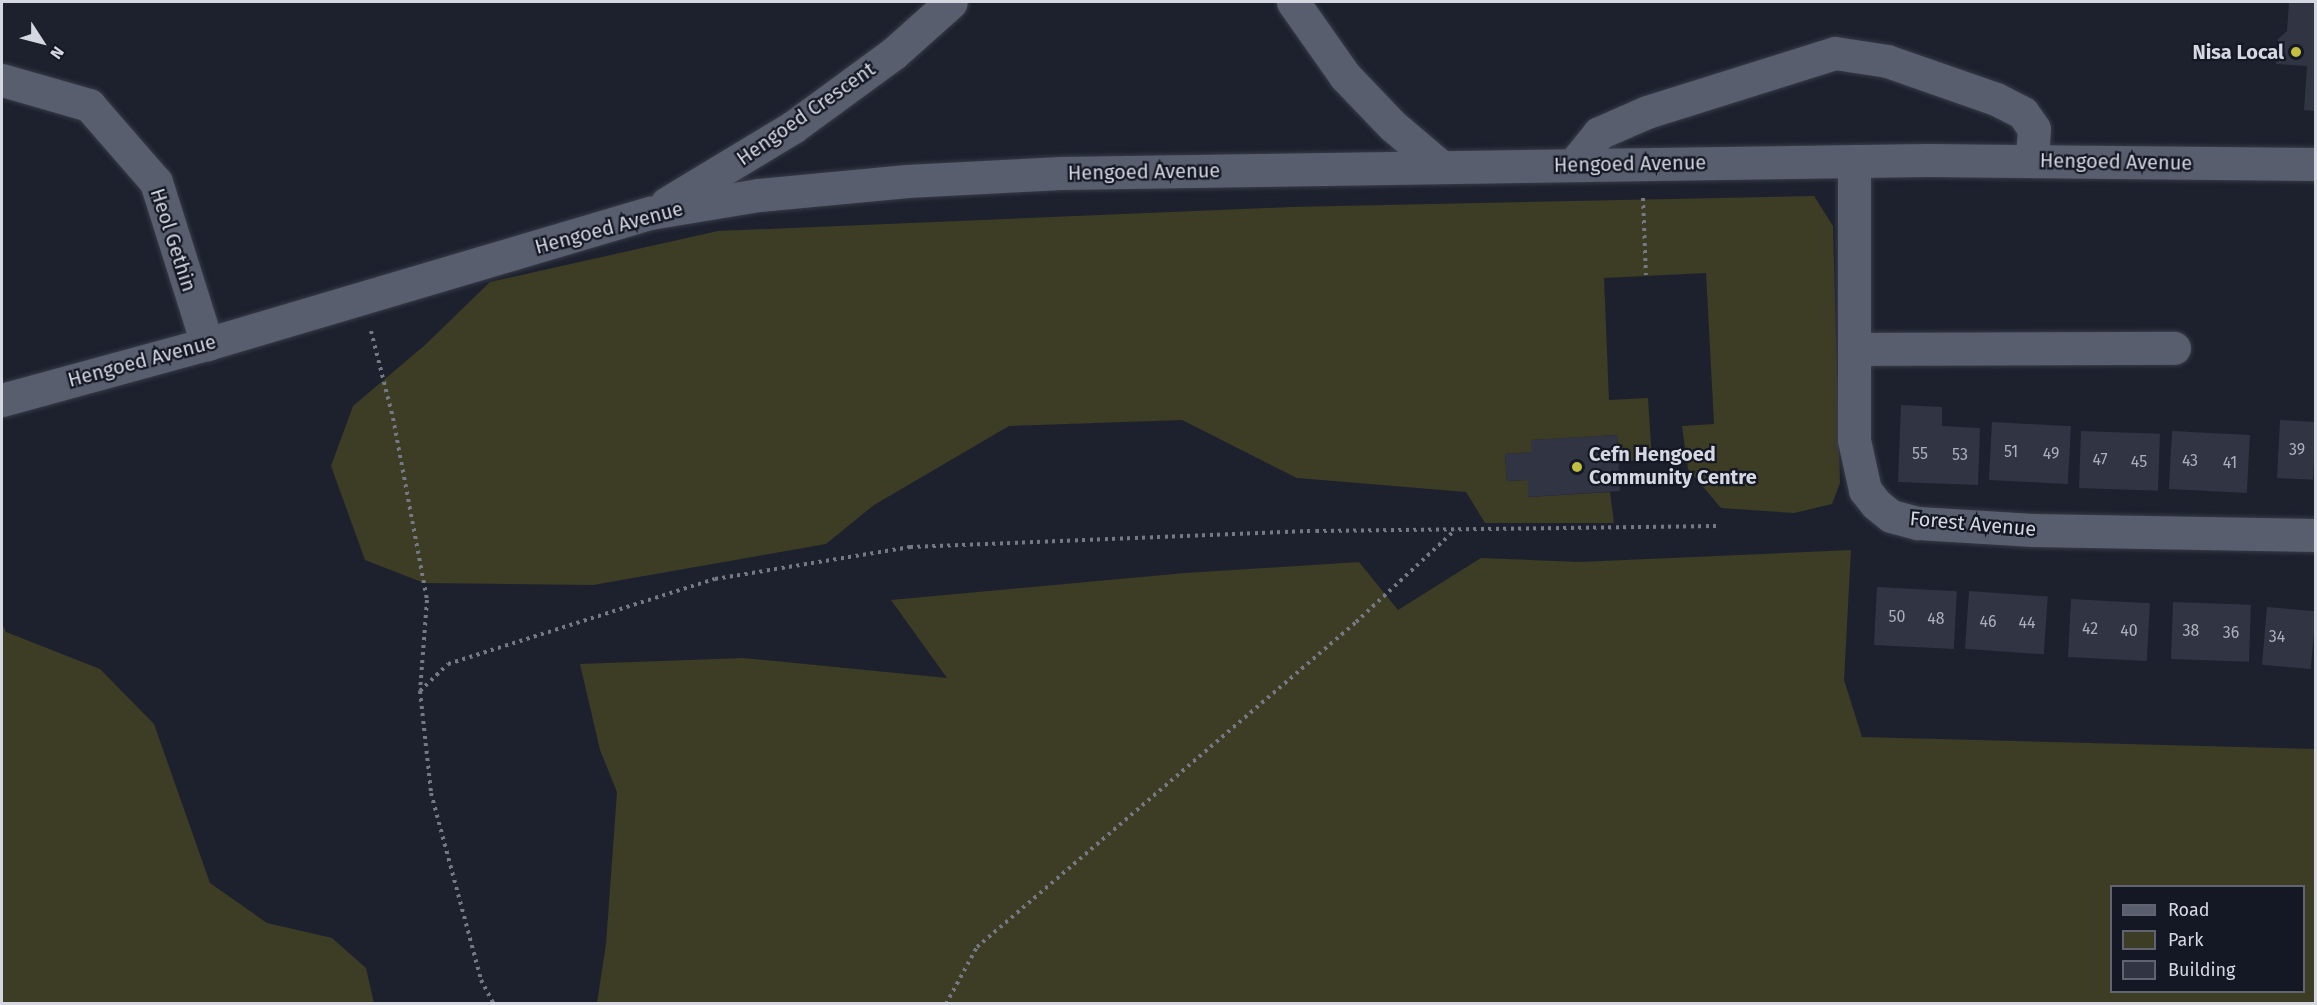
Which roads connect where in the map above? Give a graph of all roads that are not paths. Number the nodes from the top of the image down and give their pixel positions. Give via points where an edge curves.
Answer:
1 (951, 2) edge
2 (1293, 2) edge
3 (2, 80) edge
4 (1854, 161) junction
5 (2032, 161) junction
6 (1574, 164) junction
7 (2316, 164) edge
8 (1440, 166) junction
9 (650, 213) junction
10 (207, 344) junction
11 (2174, 348) dead end
12 (1855, 349) junction
13 (2, 400) edge
14 (2316, 535) edge

1 - 9 street, Hengoed Crescent via 894,53 793,127
2 - 8 street via 1345,75 1393,126
3 - 10 street, Heol Gethin via 88,105 156,182
4 - 5 street, Hengoed Avenue
4 - 6 street, Hengoed Avenue
4 - 12 street, Forest Avenue
5 - 6 street via 2034,129 2023,113 1996,99 1887,61 1835,53 1647,112 1599,133
5 - 7 street, Hengoed Avenue
6 - 8 street, Hengoed Avenue
8 - 9 street, Hengoed Avenue via 1061,173 908,181 759,195
9 - 10 street, Hengoed Avenue
10 - 13 street, Hengoed Avenue
11 - 12 street
12 - 14 street, Forest Avenue via 1854,440 1865,490 1891,516 1918,523 2033,530

